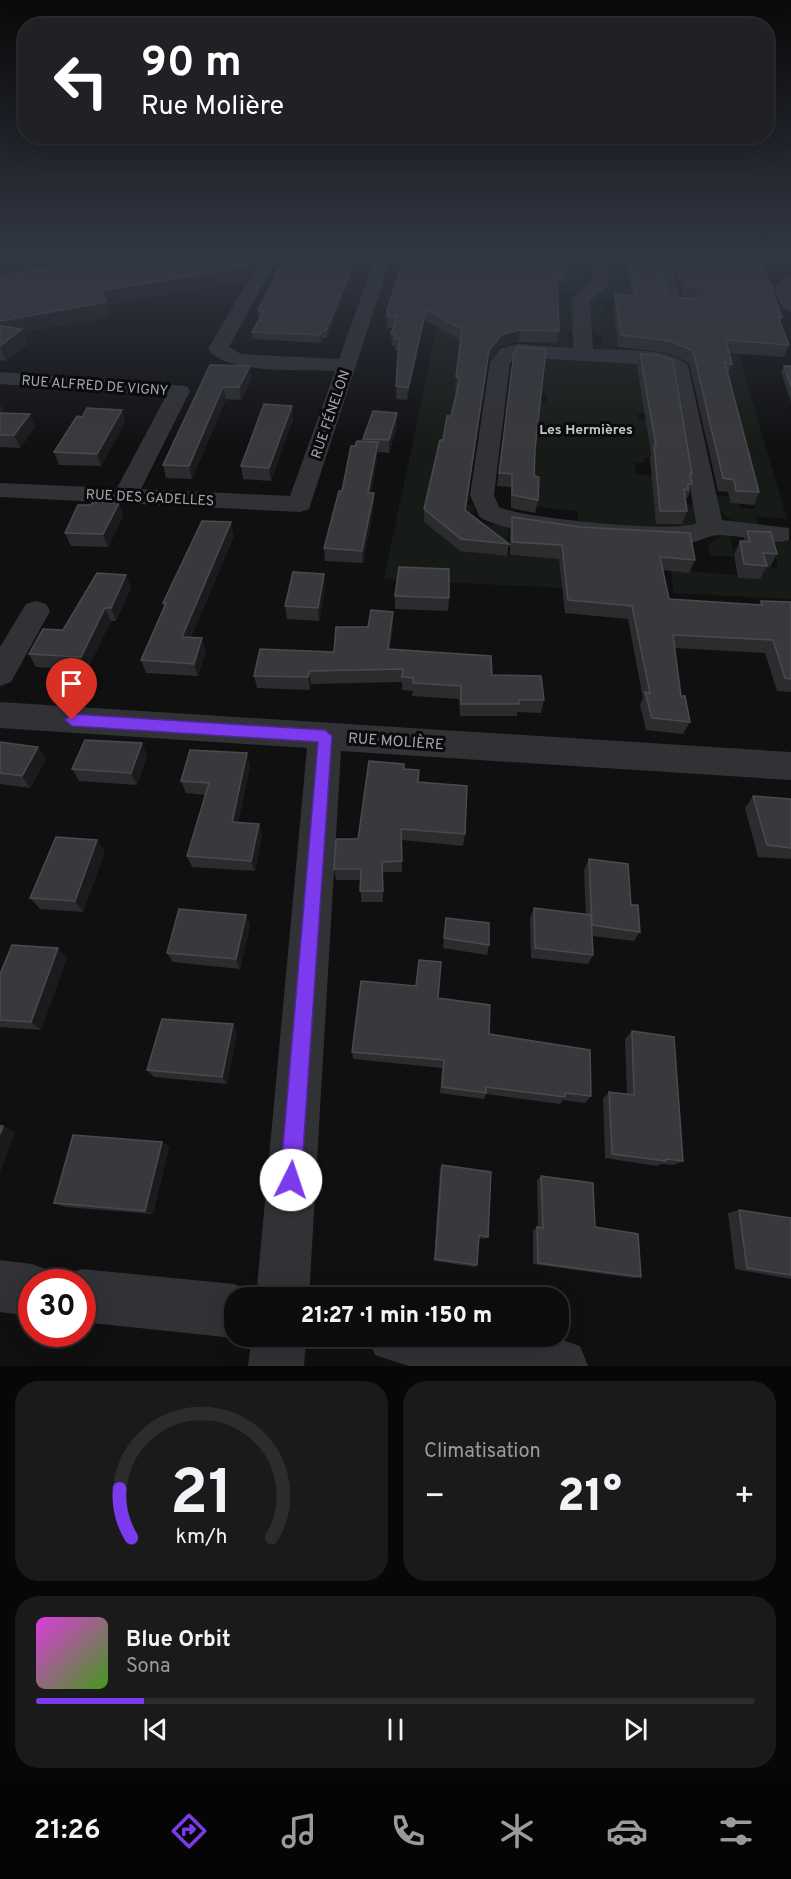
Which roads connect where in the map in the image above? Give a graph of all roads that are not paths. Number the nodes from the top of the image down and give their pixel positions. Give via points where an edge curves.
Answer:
1 (235, 319) edge
2 (362, 319) edge
3 (582, 319) edge
4 (583, 354) junction
5 (346, 365) junction
6 (0, 378) edge
7 (0, 490) edge
8 (125, 496) junction
9 (300, 504) joint
10 (706, 527) junction
11 (780, 534) dead end
12 (36, 611) dead end
13 (0, 674) edge
14 (0, 716) edge
15 (325, 736) junction
16 (791, 766) edge
17 (0, 1286) edge
18 (283, 1287) edge
19 (18, 1288) edge
20 (96, 1296) edge
21 (224, 1310) edge
22 (278, 1347) edge
23 (455, 1347) edge
24 (276, 1366) edge
25 (560, 1366) edge

1 - 5 street via 218,349 237,360
2 - 5 street, RUE FÉNELON
3 - 4 street
4 - 10 street via 665,360 681,369 709,513
4 - 10 street via 518,350 503,356 484,505 491,514 517,522 674,536 688,536
5 - 9 street, RUE FÉNELON
6 - 8 street, RUE ALFRED DE VIGNY via 179,391
7 - 8 street, RUE DES GADELLES
8 - 9 street, RUE DES GADELLES
10 - 11 street
12 - 13 street
14 - 15 street, RUE MOLIÈRE
15 - 16 street, RUE MOLIÈRE
15 - 18 street
17 - 19 street
20 - 21 street
22 - 24 street
23 - 25 street

